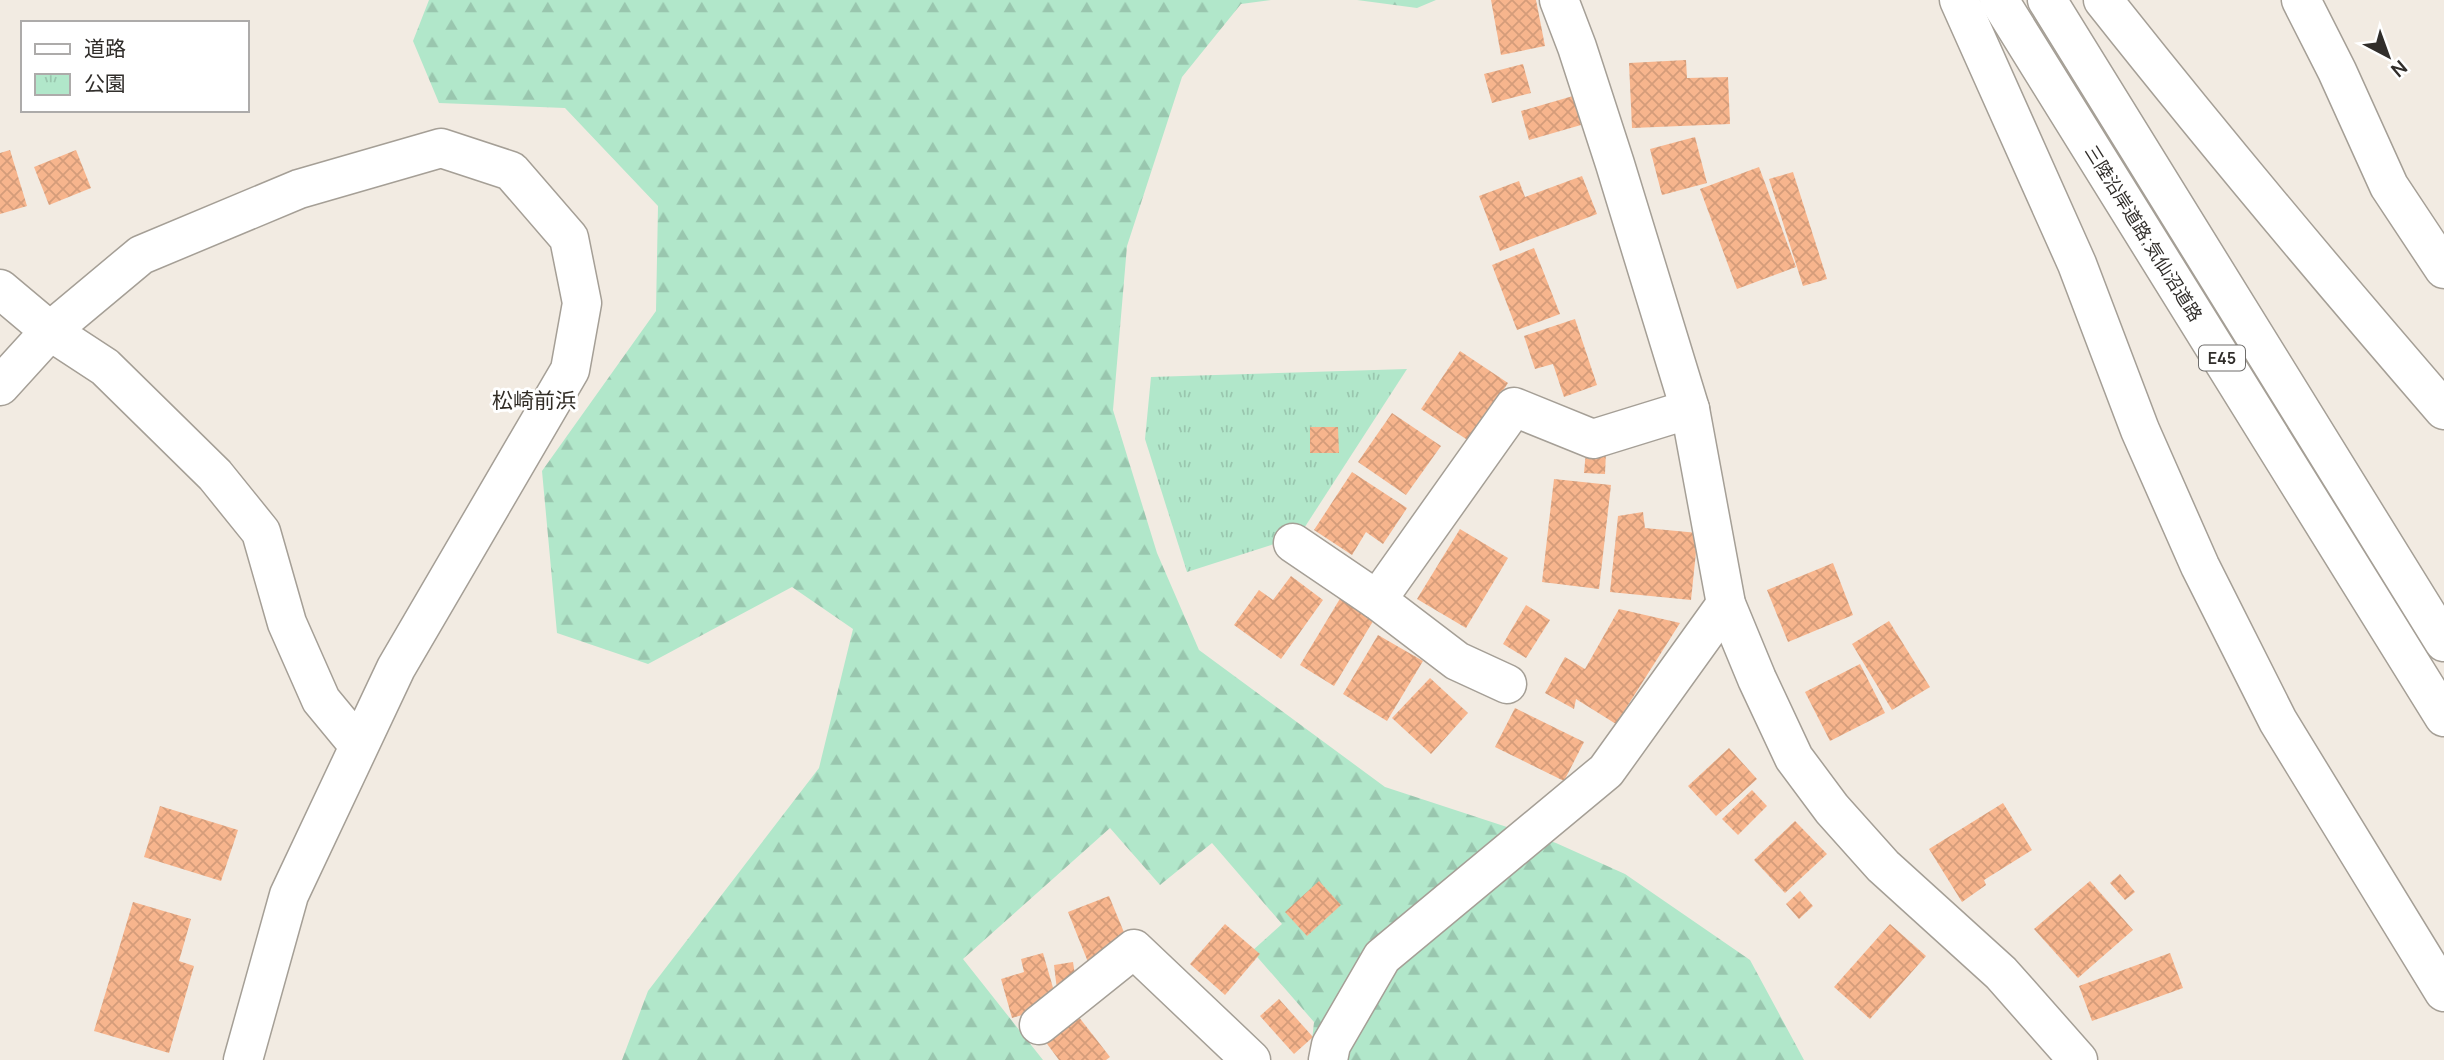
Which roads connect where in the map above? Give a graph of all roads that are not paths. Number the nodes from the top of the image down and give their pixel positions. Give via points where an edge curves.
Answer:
1 (1559, 0) edge
2 (1959, 0) edge
3 (1998, 0) edge
4 (2047, 0) edge
5 (2103, 0) edge
6 (2301, 0) edge
7 (2444, 269) edge
8 (0, 289) edge
9 (50, 331) junction
10 (0, 386) edge
11 (1690, 409) junction
12 (2444, 410) edge
13 (1293, 543) dead end
14 (1377, 600) junction
15 (1726, 604) junction
16 (2444, 642) edge
17 (1507, 684) dead end
18 (2444, 717) edge
19 (359, 746) junction
20 (2444, 992) edge
21 (1039, 1025) dead end
22 (243, 1060) edge
23 (1251, 1060) edge
24 (1328, 1060) edge
25 (2078, 1060) edge

1 - 11 main road
2 - 20 main road via 2077,264 2140,430 2200,566 2278,721
3 - 18 main road, 三陸沿岸道路;気仙沼道路 / E45
4 - 16 main road, E45
5 - 12 main road
6 - 7 main road via 2389,186
8 - 9 main road
9 - 10 main road
9 - 19 main road via 105,367 215,475 261,532 287,623 321,700
9 - 19 main road via 141,255 299,189 441,148 511,171 569,238 582,303 570,370 396,668
11 - 14 main road via 1593,439 1514,407
11 - 15 main road
13 - 14 main road
14 - 17 main road via 1457,661
15 - 24 main road via 1606,771 1382,957 1331,1045
15 - 25 main road via 1794,758 1832,809 1883,866 2001,973
19 - 22 main road via 289,895
21 - 23 main road via 1134,949

